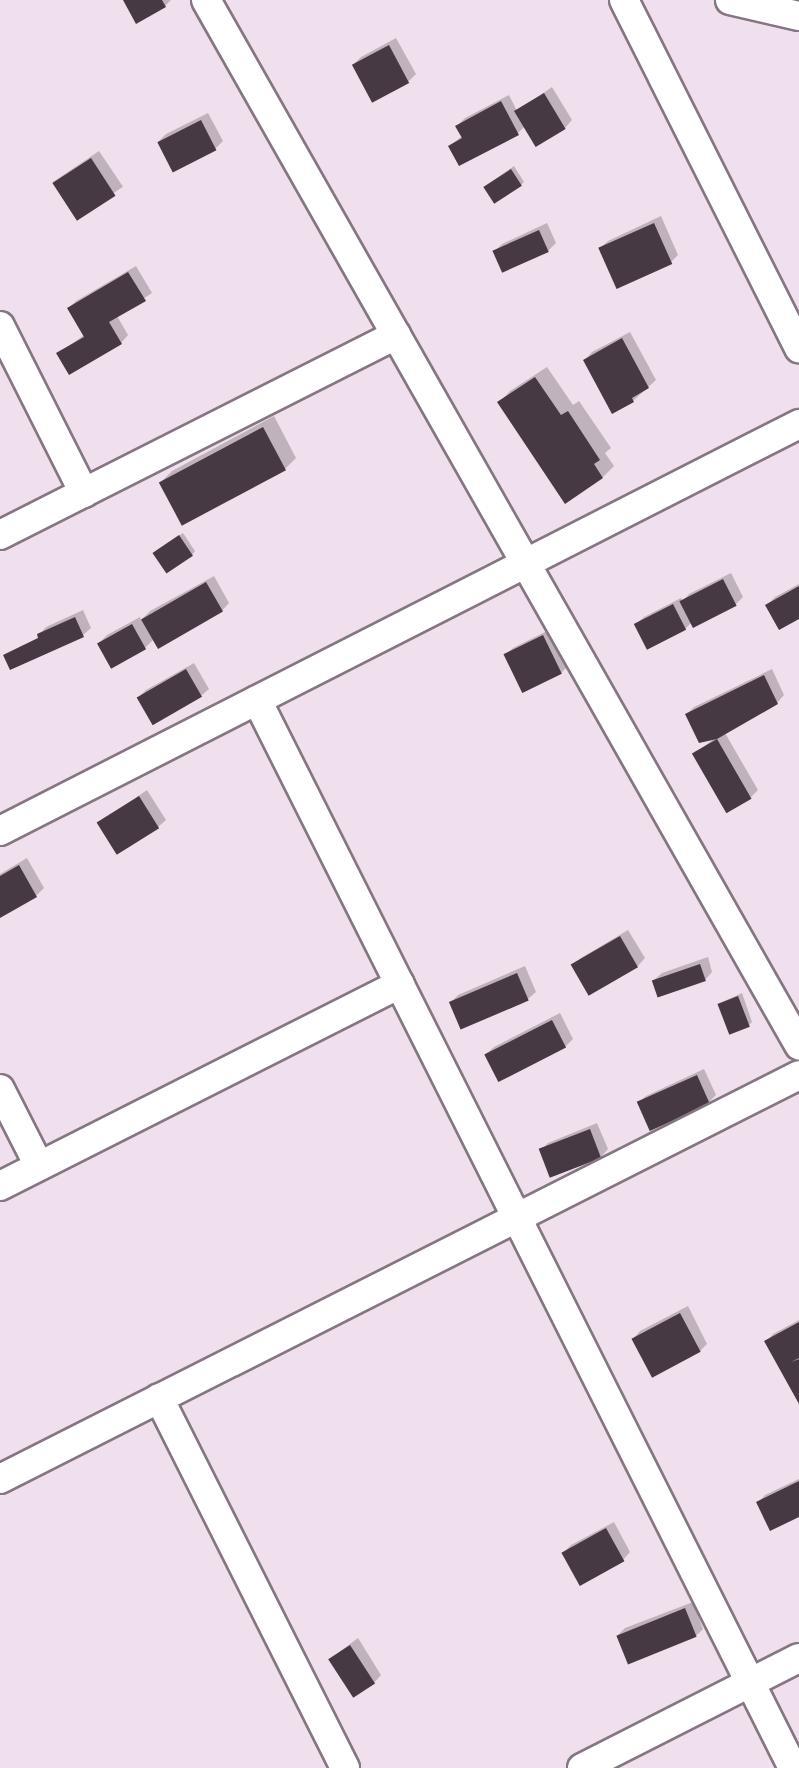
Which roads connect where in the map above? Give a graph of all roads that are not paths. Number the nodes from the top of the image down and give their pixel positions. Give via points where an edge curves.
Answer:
1 (206, 0) edge
2 (624, 0) edge
3 (730, 0) edge
4 (799, 16) edge
5 (0, 327) edge
6 (396, 335) junction
7 (799, 348) edge
8 (799, 424) edge
9 (84, 493) junction
10 (0, 535) edge
11 (525, 563) junction
12 (257, 700) junction
13 (0, 831) edge
14 (400, 984) junction
15 (799, 1045) edge
16 (799, 1075) edge
17 (0, 1089) edge
18 (39, 1166) junction
19 (0, 1186) edge
20 (517, 1218) junction
21 (159, 1398) junction
22 (0, 1479) edge
23 (799, 1658) edge
24 (751, 1683) junction
25 (345, 1768) edge
26 (582, 1768) edge
27 (794, 1768) edge

1 - 6 street
2 - 7 street
3 - 4 street
5 - 9 street
6 - 9 street
6 - 11 street
8 - 11 street
9 - 10 street
11 - 12 street
11 - 15 street
12 - 13 street
12 - 14 street
14 - 18 street
14 - 20 street
16 - 20 street
17 - 18 street
18 - 19 street
20 - 21 street
20 - 24 street
21 - 22 street
21 - 25 street
23 - 24 street
24 - 26 street
24 - 27 street

